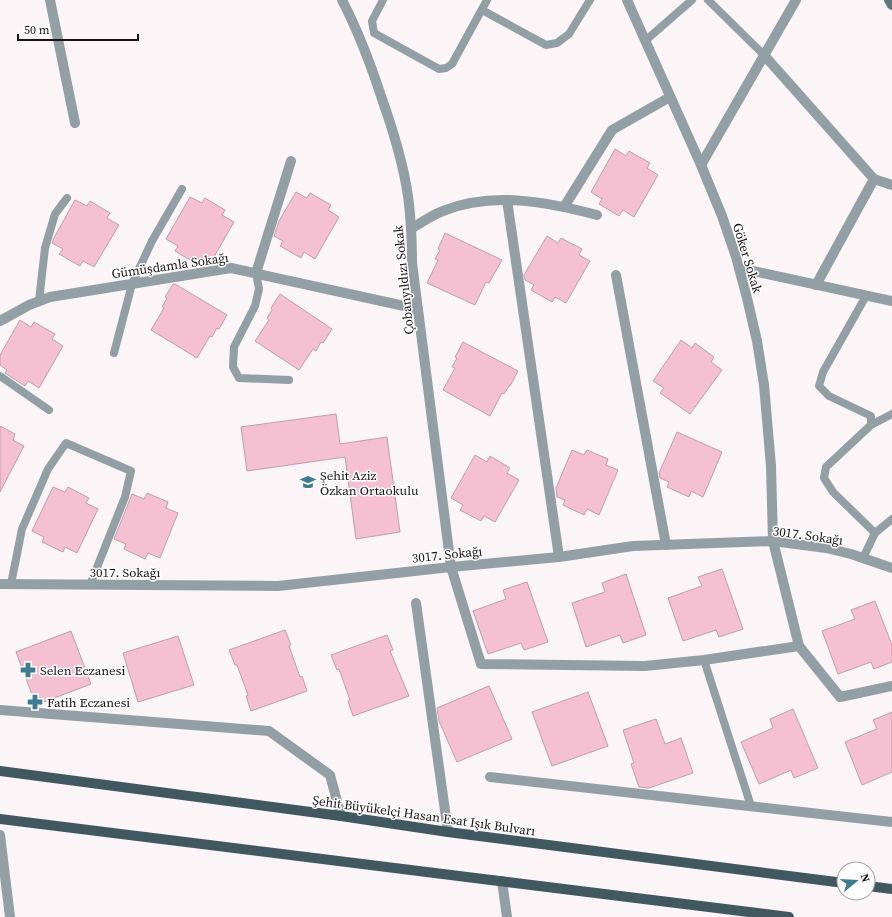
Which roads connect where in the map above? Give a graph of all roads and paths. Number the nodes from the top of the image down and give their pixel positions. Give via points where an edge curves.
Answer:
1 (50, 0) edge
2 (342, 0) edge
3 (383, 0) edge
4 (487, 0) edge
5 (590, 0) edge
6 (627, 0) edge
7 (692, 0) edge
8 (708, 0) edge
9 (796, 0) edge
10 (889, 0) edge
11 (892, 5) edge
12 (482, 10) junction
13 (645, 41) junction
14 (764, 55) junction
15 (670, 97) junction
16 (75, 123) dead end
17 (291, 161) dead end
18 (701, 165) junction
19 (874, 179) junction
20 (892, 185) edge
21 (182, 189) dead end
22 (67, 198) dead end
23 (507, 200) junction
24 (564, 207) junction
25 (597, 215) dead end
26 (411, 229) junction
27 (739, 268) junction
28 (256, 273) junction
29 (616, 275) dead end
30 (132, 284) junction
31 (816, 285) junction
32 (866, 296) junction
33 (39, 301) junction
34 (892, 301) edge
35 (418, 309) junction
36 (0, 322) edge
37 (114, 353) dead end
38 (0, 376) edge
39 (289, 380) dead end
40 (49, 410) dead end
41 (892, 414) edge
42 (870, 425) junction
43 (892, 519) edge
44 (874, 533) junction
45 (773, 541) junction
46 (666, 545) junction
47 (559, 557) junction
48 (863, 558) junction
49 (451, 567) junction
50 (892, 568) edge
51 (0, 584) edge
52 (11, 584) junction
53 (90, 585) junction
54 (416, 603) dead end
55 (798, 646) junction
56 (704, 660) junction
57 (892, 686) edge
58 (0, 710) edge
59 (0, 771) edge
60 (490, 777) dead end
61 (751, 806) junction
62 (341, 816) junction
63 (0, 819) edge
64 (892, 822) edge
65 (448, 832) junction
66 (0, 835) edge
67 (502, 881) junction
68 (836, 882) edge
69 (876, 887) edge
70 (892, 889) edge
71 (4, 904) edge
72 (10, 917) edge
73 (507, 917) edge
74 (789, 917) edge

1 - 16 street
2 - 26 street, Çobanyıldızı Sokak via 375,78 396,141 408,196
3 - 12 lane via 372,21 374,33 438,69 452,64
4 - 12 lane
5 - 12 lane via 569,34 557,43 546,45
6 - 13 street, Göker Sokak
7 - 13 lane
8 - 14 lane
9 - 14 street
10 - 11 street
13 - 15 street, Göker Sokak
14 - 18 street
14 - 19 street
15 - 18 street, Göker Sokak
15 - 24 street via 612,130
17 - 28 street
18 - 27 street, Göker Sokak via 722,216
19 - 20 street
19 - 31 street
21 - 30 lane via 152,241
22 - 33 lane via 55,214 45,248
23 - 24 street
23 - 26 street via 460,205 426,219
23 - 47 street
24 - 25 street
26 - 35 street, Çobanyıldızı Sokak
27 - 31 street
27 - 45 street, Göker Sokak via 757,341 764,385 771,466
28 - 30 street, Gümüşdamla Sokağı via 232,268
28 - 35 street, Gümüşdamla Sokağı
28 - 39 lane via 259,289 255,306 234,347 233,367 239,378
29 - 46 street
30 - 33 street, Gümüşdamla Sokağı
30 - 37 lane
31 - 32 street
32 - 34 street
32 - 42 lane via 823,372 819,386 829,396 870,416
33 - 36 street, Gümüşdamla Sokağı
35 - 49 street, Çobanyıldızı Sokak
38 - 40 lane
41 - 42 lane
42 - 44 lane via 826,467 824,478 833,492
43 - 44 lane
44 - 48 lane
45 - 46 street, 3017. Sokağı
45 - 48 street, 3017. Sokağı via 826,548
45 - 55 street, Göker Sokak
46 - 47 street, 3017. Sokağı via 632,546
47 - 49 street, 3017. Sokağı
48 - 50 street, 3017. Sokağı
49 - 53 street, 3017. Sokağı via 278,586
49 - 56 street, Çobanyıldızı Sokak via 481,664 645,666
51 - 52 street, 3017. Sokağı
52 - 53 street, 3017. Sokağı
52 - 53 lane via 22,529 48,469 66,443 131,471 125,497
54 - 65 street
55 - 56 street
55 - 57 street via 840,697
56 - 61 lane
58 - 62 street via 269,731 330,775
59 - 62 main road, Şehit Büyükelçi Hasan Esat Işık Bulvarı
60 - 61 street
61 - 64 street
62 - 65 main road, Şehit Büyükelçi Hasan Esat Işık Bulvarı
63 - 67 main road
65 - 68 main road, Şehit Büyükelçi Hasan Esat Işık Bulvarı
66 - 71 street
67 - 73 street
67 - 74 main road
69 - 70 main road
71 - 72 street

